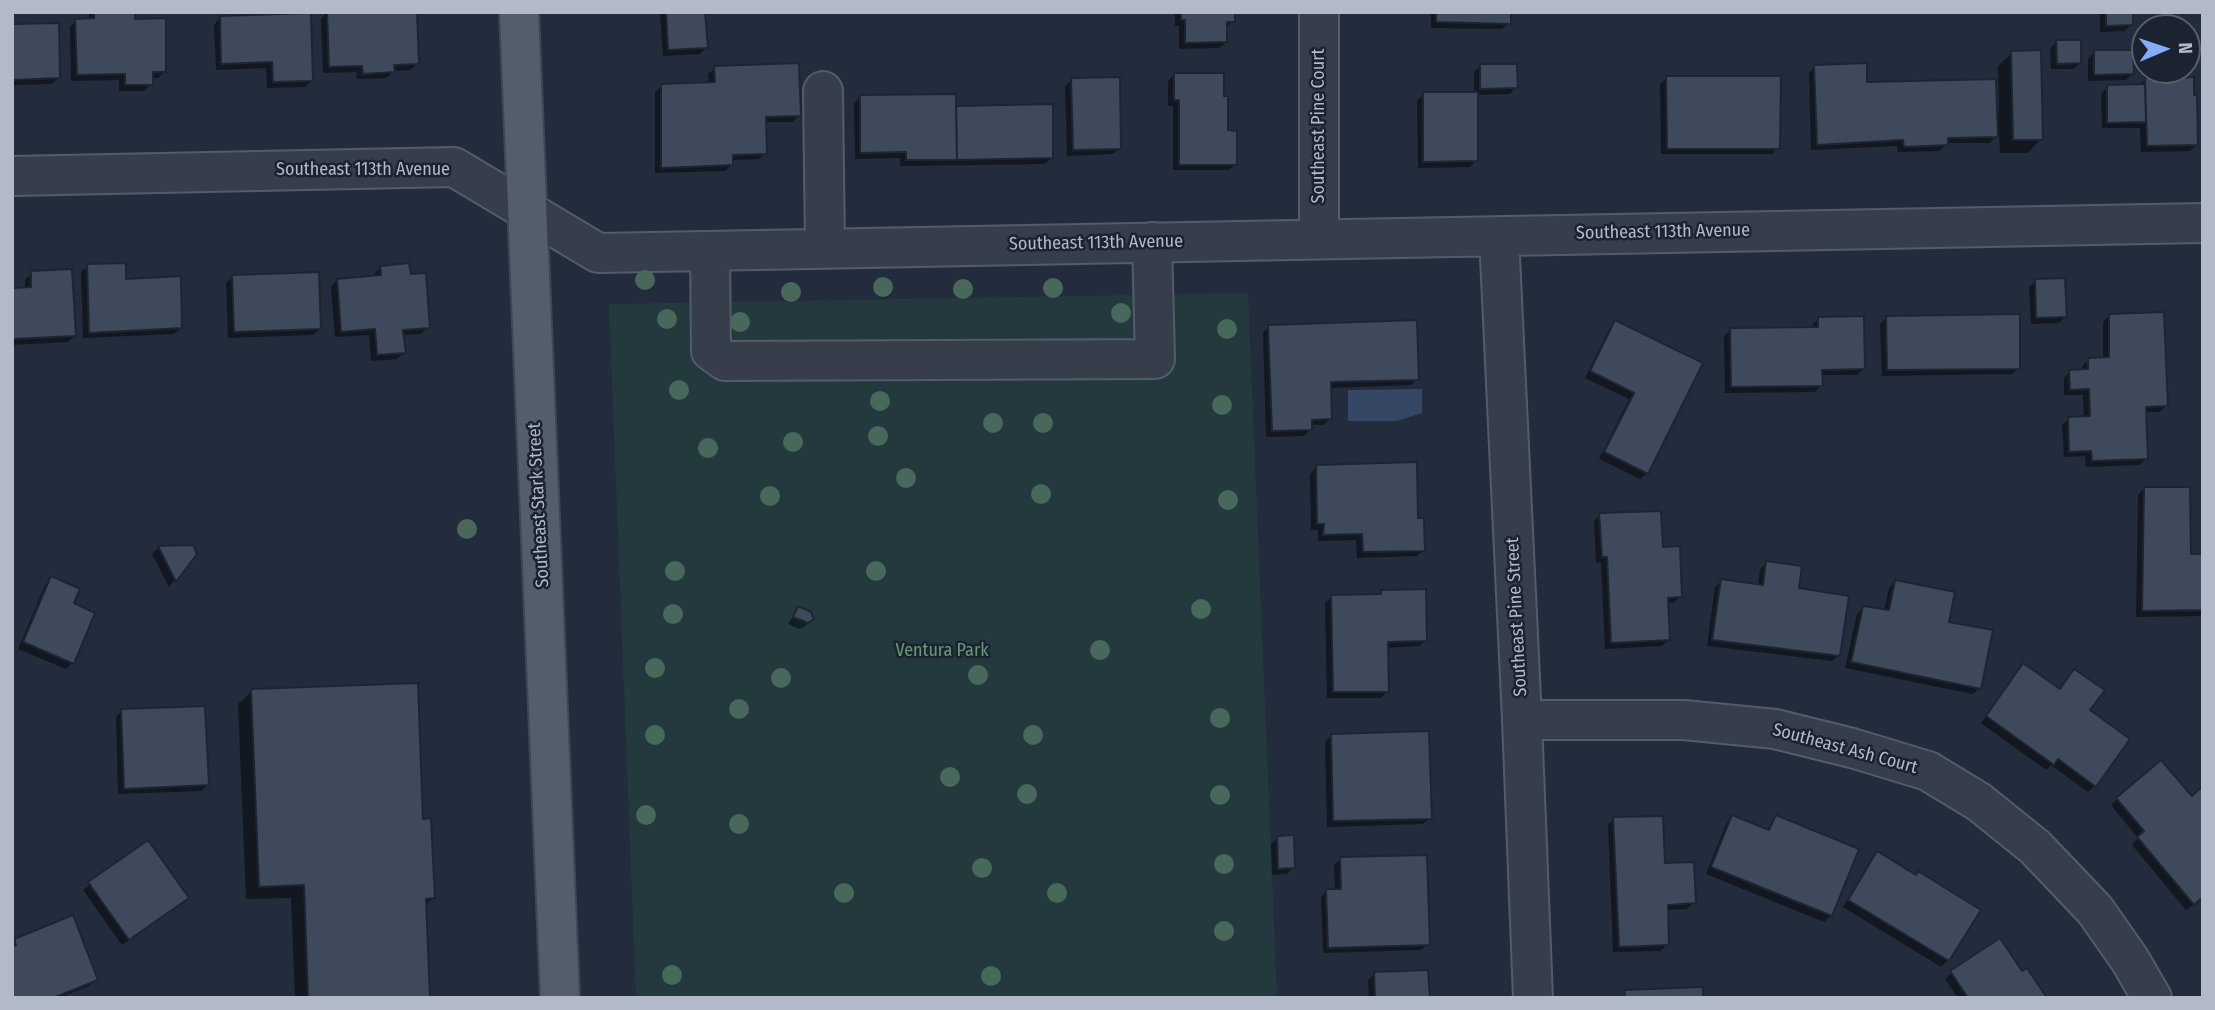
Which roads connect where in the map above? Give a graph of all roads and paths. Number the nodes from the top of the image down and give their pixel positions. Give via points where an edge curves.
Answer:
1 (519, 12) edge
2 (1319, 12) edge
3 (823, 91) dead end
4 (12, 176) edge
5 (526, 209) junction
6 (2203, 223) edge
7 (1499, 236) junction
8 (1319, 239) junction
9 (1152, 242) junction
10 (825, 248) junction
11 (710, 251) junction
12 (1522, 720) junction
13 (560, 998) edge
14 (1533, 998) edge
15 (2152, 998) edge

1 - 5 main road, Southeast Stark Street
2 - 8 street, Southeast Pine Court
3 - 10 street
4 - 5 street, Southeast 113th Avenue via 454,167
5 - 11 street, Southeast 113th Avenue via 598,253
5 - 13 main road, Southeast Stark Street
6 - 7 street, Southeast 113th Avenue
7 - 8 street, Southeast 113th Avenue
7 - 12 street, Southeast Pine Street
8 - 9 street, Southeast 113th Avenue
9 - 10 street, Southeast 113th Avenue
9 - 11 street via 1155,359 724,361 711,351
10 - 11 street, Southeast 113th Avenue
12 - 14 street, Southeast Pine Street
12 - 15 street, Southeast Ash Court via 1684,720 1775,729 1928,771 1979,802 2035,847 2095,909

